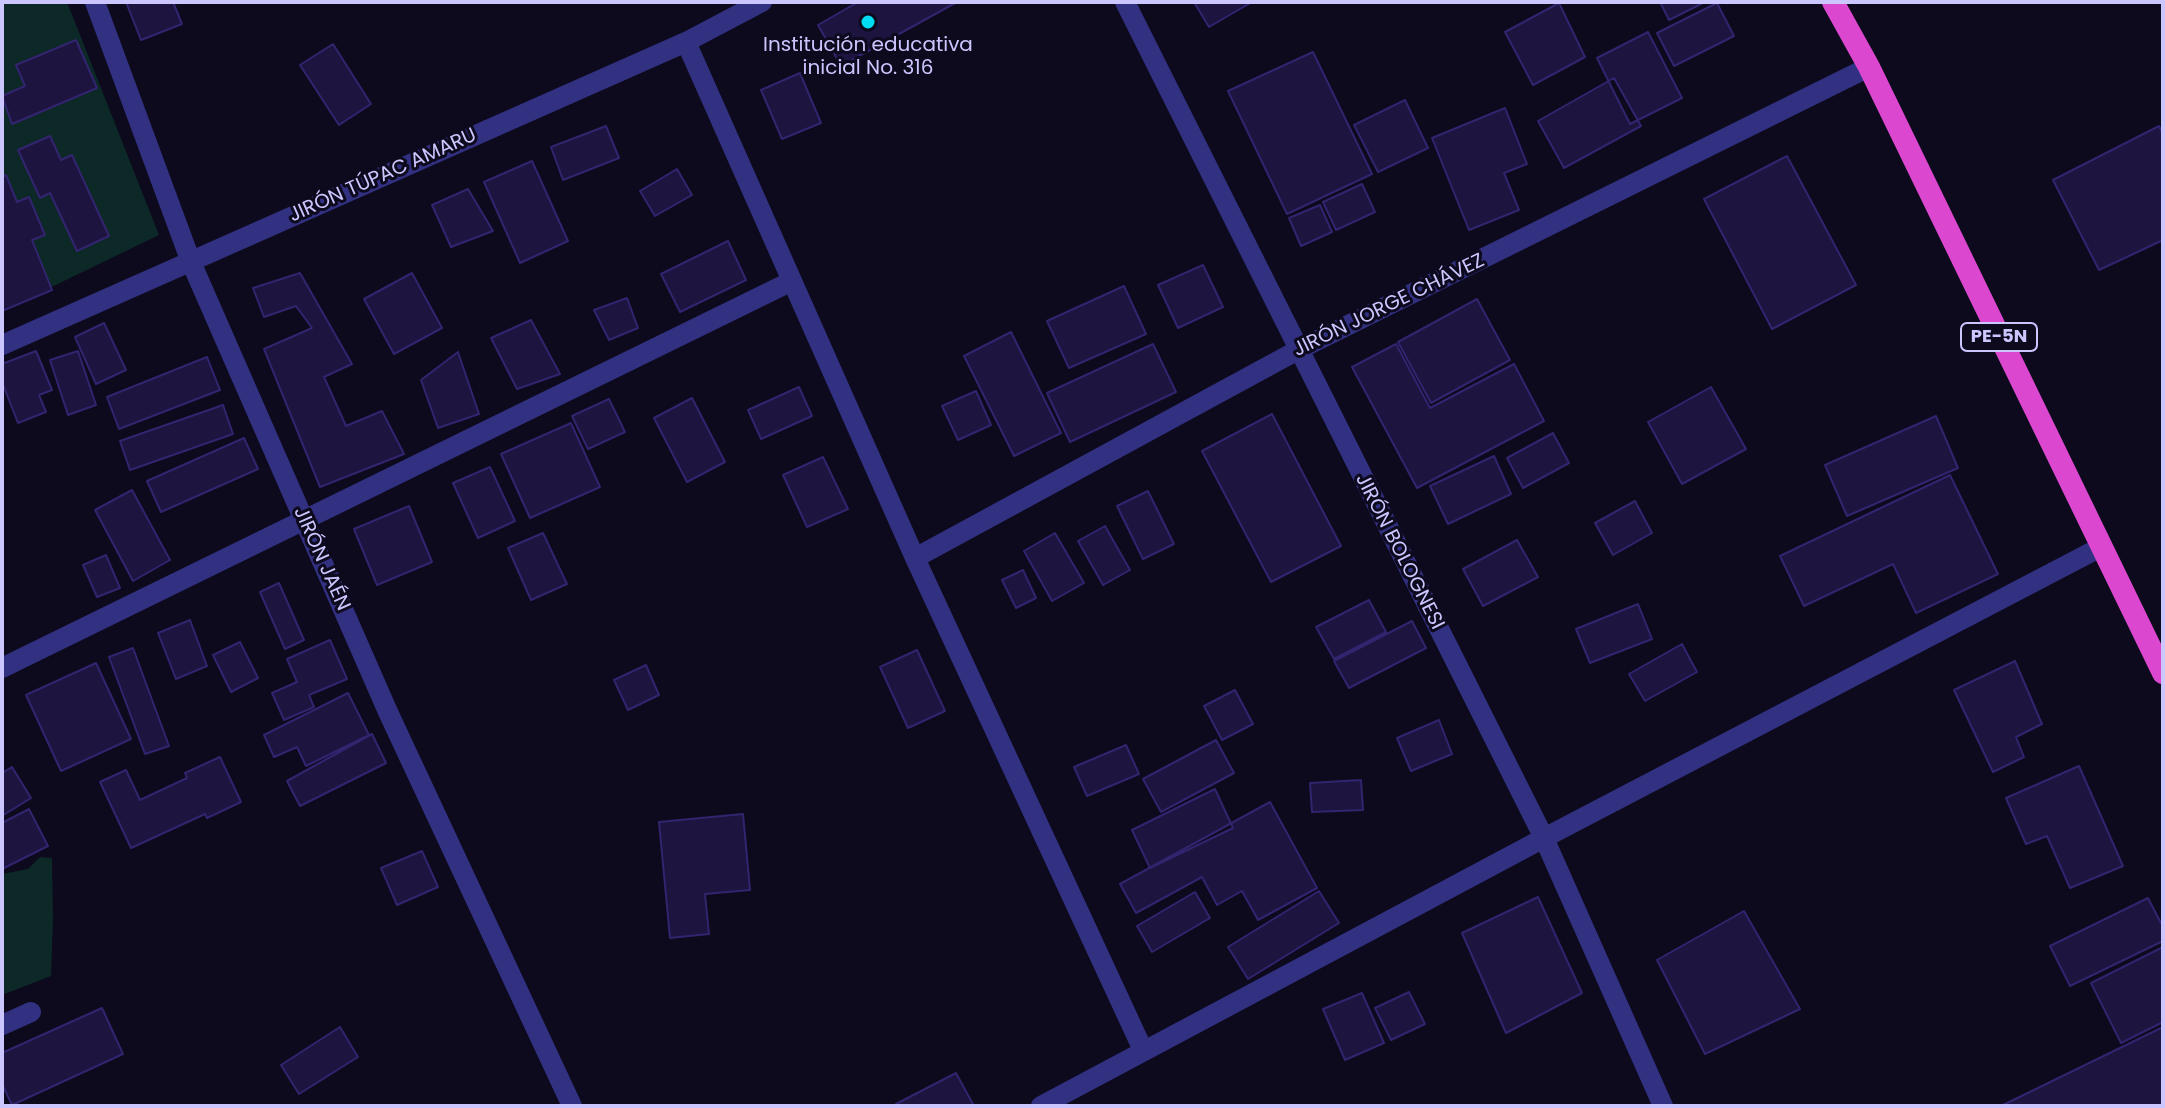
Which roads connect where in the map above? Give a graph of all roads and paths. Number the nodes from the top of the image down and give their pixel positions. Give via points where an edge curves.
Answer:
1 (95, 2) edge
2 (762, 2) edge
3 (1125, 2) edge
4 (1833, 2) edge
5 (686, 42) junction
6 (1869, 67) junction
7 (191, 262) junction
8 (792, 281) junction
9 (2, 345) edge
10 (1298, 350) junction
11 (304, 521) junction
12 (2101, 547) junction
13 (915, 558) junction
14 (2, 668) edge
15 (2163, 673) edge
16 (1544, 838) junction
17 (31, 1012) dead end
18 (2, 1025) edge
19 (1143, 1050) junction
20 (572, 1106) edge
21 (1041, 1106) edge
22 (1663, 1106) edge

1 - 7 street, JIRÓN JAÉN
2 - 5 street, JIRÓN TÚPAC AMARU
3 - 10 street, JIRÓN BOLOGNESI
4 - 6 highway, PE-5N
5 - 7 street, JIRÓN TÚPAC AMARU
5 - 8 street
6 - 10 street, JIRÓN JORGE CHÁVEZ
6 - 12 highway, PE-5N
7 - 9 street, JIRÓN TÚPAC AMARU
7 - 11 street, JIRÓN JAÉN
8 - 11 street
8 - 13 street
10 - 13 street, JIRÓN JORGE CHÁVEZ
10 - 16 street, JIRÓN BOLOGNESI
11 - 14 street
11 - 20 street, JIRÓN JAÉN
12 - 15 highway, PE-5N
12 - 16 street
13 - 19 street
16 - 19 street
16 - 22 street, JIRÓN BOLOGNESI
17 - 18 street
19 - 21 street

